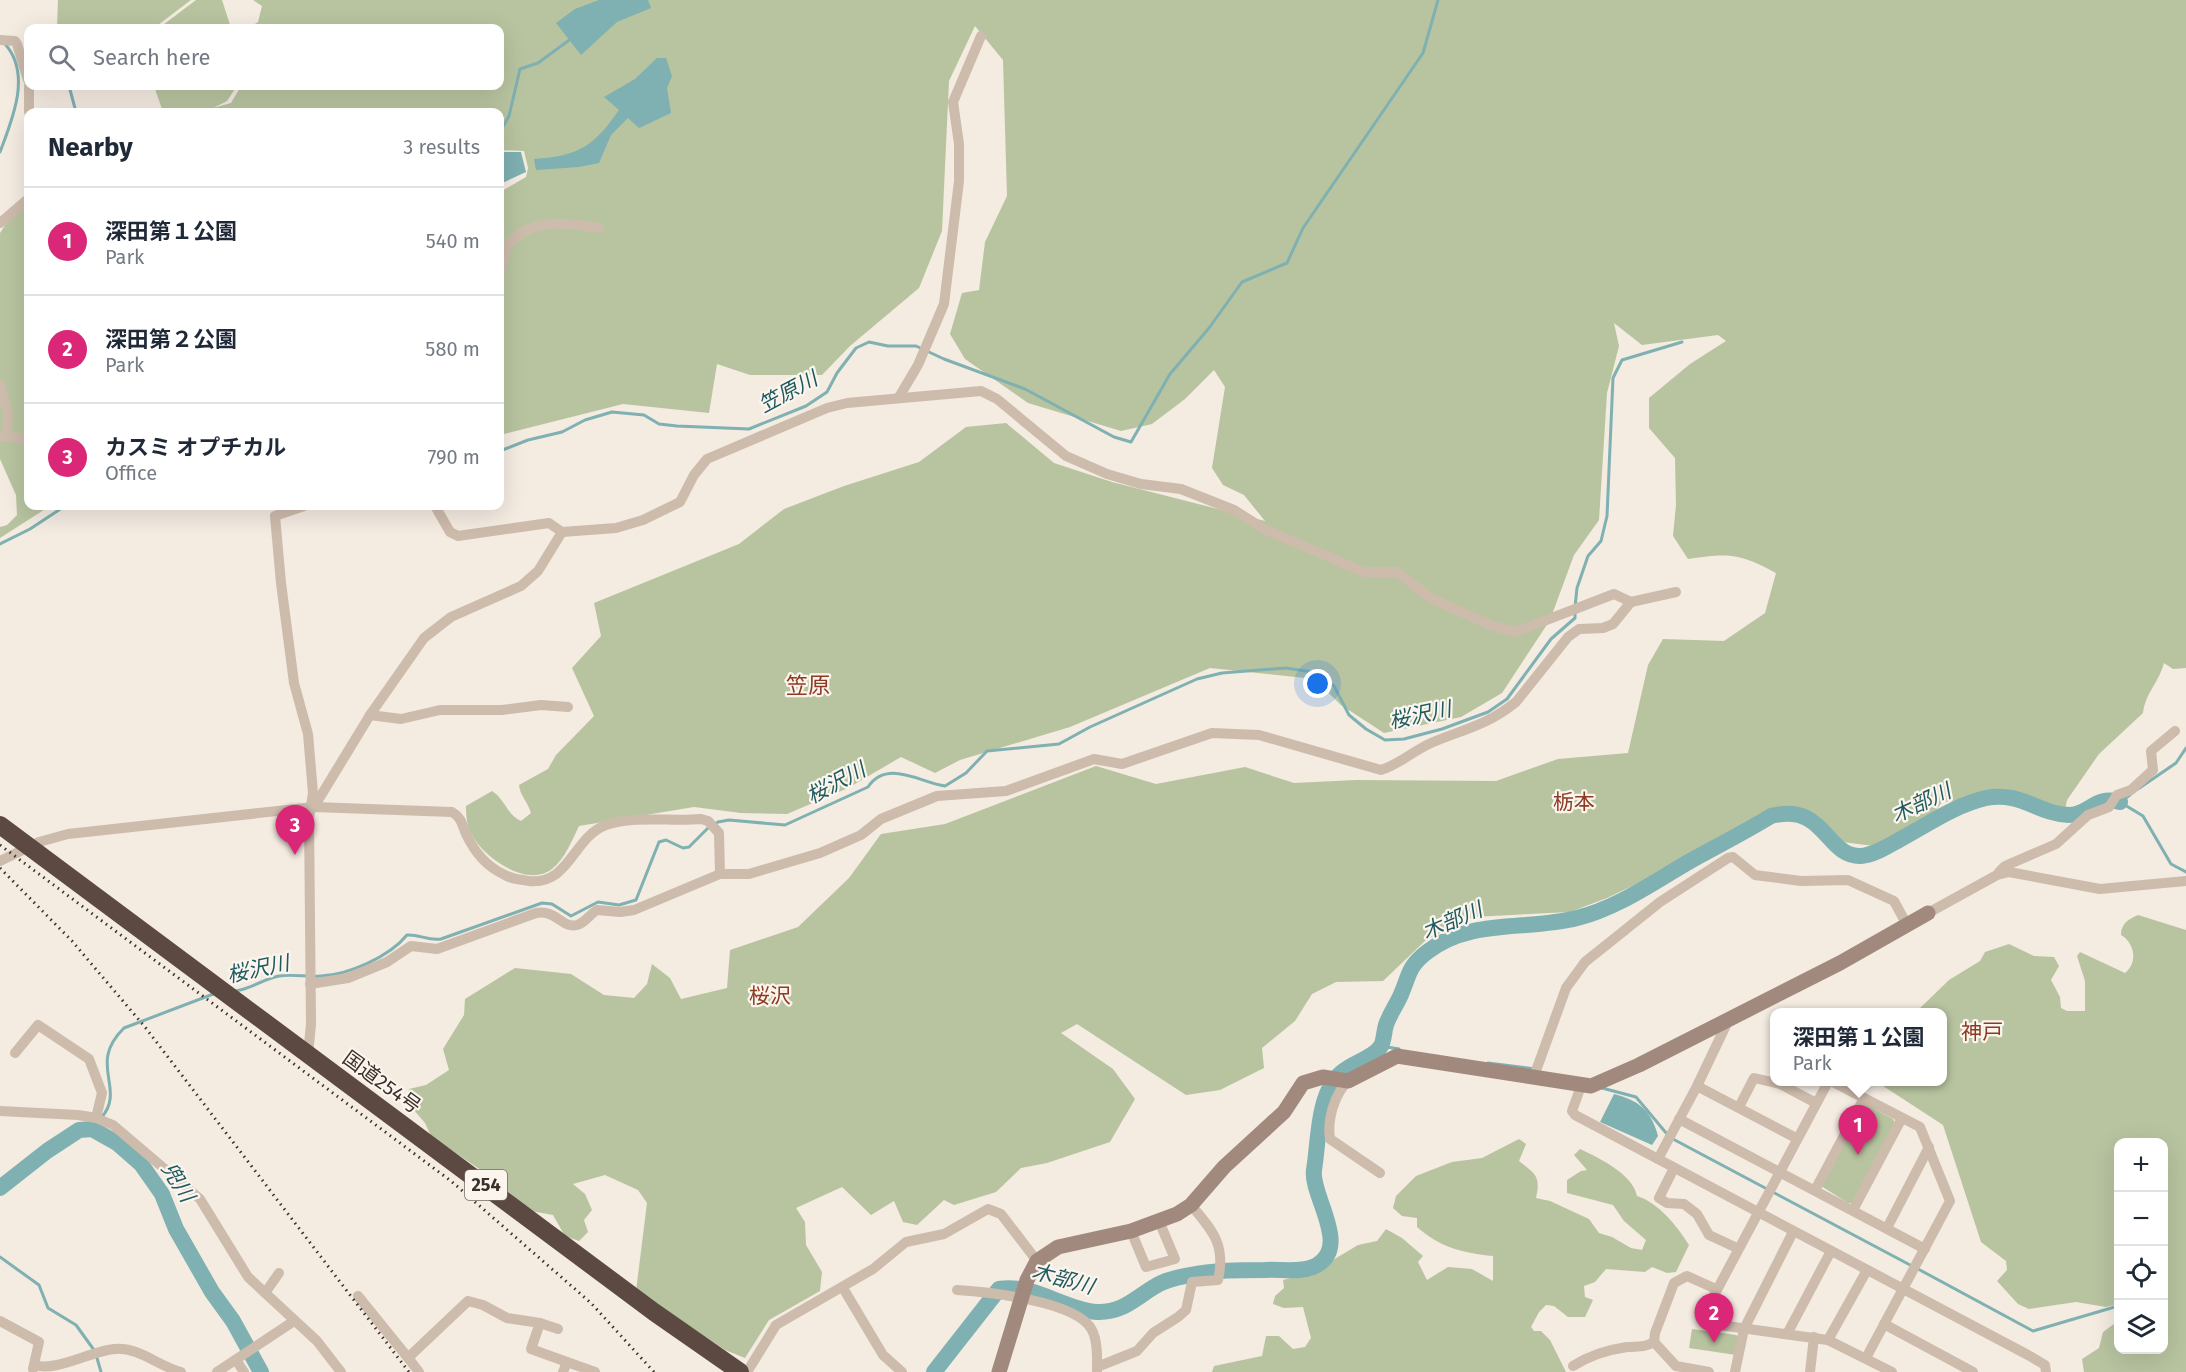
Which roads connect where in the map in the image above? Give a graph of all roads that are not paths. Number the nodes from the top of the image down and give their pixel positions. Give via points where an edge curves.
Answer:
1 (981, 36) dead end
2 (4, 41) edge
3 (24, 67) edge
4 (29, 90) edge
5 (29, 108) edge
6 (24, 202) edge
7 (0, 223) edge
8 (599, 228) dead end
9 (504, 256) edge
10 (0, 385) edge
11 (899, 397) junction
12 (4, 436) edge
13 (24, 439) edge
14 (292, 510) edge
15 (437, 510) edge
16 (562, 532) junction
17 (1676, 592) dead end
18 (1631, 602) junction
19 (568, 707) dead end
20 (370, 715) junction
21 (2175, 731) dead end
22 (311, 807) junction
23 (0, 825) edge
24 (29, 847) junction
25 (0, 861) edge
26 (720, 874) junction
27 (1997, 875) junction
28 (2186, 881) edge
29 (1928, 913) joint
30 (1907, 925) junction
31 (310, 979) junction
32 (1729, 1019) junction
33 (15, 1053) dead end
34 (308, 1055) junction
35 (1533, 1079) junction
36 (1348, 1081) junction
37 (1770, 1082) edge
38 (1581, 1086) junction
39 (1697, 1086) junction
40 (1784, 1086) edge
41 (1826, 1086) edge
42 (1841, 1086) edge
43 (1864, 1098) junction
44 (1816, 1103) junction
45 (1738, 1107) junction
46 (0, 1111) edge
47 (1902, 1118) junction
48 (99, 1119) junction
49 (1679, 1119) junction
50 (1796, 1138) junction
51 (1929, 1148) junction
52 (1658, 1159) junction
53 (1674, 1168) junction
54 (1779, 1171) junction
55 (1380, 1173) dead end
56 (1815, 1190) junction
57 (1191, 1205) junction
58 (1853, 1210) junction
59 (1756, 1213) junction
60 (1159, 1221) junction
61 (1887, 1228) junction
62 (1131, 1231) junction
63 (1793, 1232) junction
64 (1737, 1248) junction
65 (1925, 1249) junction
66 (1831, 1251) junction
67 (1037, 1261) junction
68 (1867, 1270) junction
69 (279, 1273) dead end
70 (843, 1288) junction
71 (1716, 1289) junction
72 (1904, 1289) junction
73 (957, 1290) dead end
74 (265, 1293) junction
75 (358, 1296) dead end
76 (1021, 1298) junction
77 (0, 1321) edge
78 (294, 1321) junction
79 (540, 1323) junction
80 (1884, 1324) junction
81 (558, 1329) dead end
82 (1744, 1329) junction
83 (1787, 1334) junction
84 (1814, 1337) junction
85 (1828, 1340) junction
86 (1654, 1342) junction
87 (239, 1358) junction
88 (1866, 1358) junction
89 (409, 1359) junction
90 (1573, 1366) dead end
91 (565, 1367) edge
92 (33, 1368) edge
93 (1097, 1370) edge
94 (181, 1372) edge
95 (217, 1372) edge
96 (244, 1372) edge
97 (341, 1372) edge
98 (419, 1372) edge
99 (595, 1372) edge
100 (740, 1372) edge
101 (747, 1372) edge
102 (902, 1372) edge
103 (999, 1372) edge
104 (1709, 1372) edge
105 (1735, 1372) edge
106 (1810, 1372) edge
107 (1892, 1372) edge
108 (1973, 1372) edge
109 (2046, 1372) edge

1 - 11 street via 953,102 959,181 944,304
2 - 3 street via 17,44
4 - 5 street
6 - 7 street
8 - 9 street via 563,223 541,225 522,232 507,245
10 - 12 street via 8,413
11 - 16 street via 837,405 707,459 680,501 643,520 616,528
11 - 18 street via 981,391 998,399 1066,456 1107,474 1141,484 1181,489 1223,505 1264,529 1364,572 1397,572 1432,598 1493,626 1515,632 1614,594
12 - 13 street
14 - 22 street via 275,516 294,682 308,734
15 - 16 street via 450,532 458,536 549,523
16 - 20 street via 538,571 521,586 451,617 424,638
17 - 18 street
18 - 26 street via 1613,624 1579,629 1568,637 1506,710 1485,724 1431,744 1381,770 1259,735 1212,733 1122,764 1094,759 1006,791 937,796 881,819 861,835 800,860 749,874
19 - 20 street via 440,710 401,718
20 - 22 street
21 - 27 street via 2151,751 2153,770 2140,783 2117,795 2109,807 2088,815 2056,844 2005,867
22 - 24 street via 68,834
22 - 26 street via 452,812 461,818 481,857 495,870 534,881 562,872 587,836 606,825 634,820 712,824
22 - 31 street
23 - 24 highway, 国道254号 / 254
24 - 25 street
24 - 34 highway, 国道254号 / 254
26 - 31 street via 634,910 597,910 574,926 550,912 536,913 437,949 411,946 387,962 348,978
27 - 28 street via 2019,872 2100,889
27 - 29 street
29 - 30 street
30 - 32 street
30 - 35 street via 1894,901 1857,882 1785,881 1755,875 1733,857 1728,858 1660,902 1579,969 1566,988
31 - 34 street
32 - 38 street via 1605,1082
32 - 39 street
33 - 48 street via 38,1025 88,1059 102,1093
34 - 100 highway, 国道254号 / 254
35 - 36 street via 1397,1056
35 - 38 street
36 - 55 street via 1334,1107 1330,1139
36 - 57 street via 1323,1077 1303,1083 1284,1112 1224,1167
37 - 45 street via 1754,1078
38 - 52 street via 1572,1111 1575,1115
39 - 45 street
39 - 49 street
40 - 44 street
41 - 44 street
42 - 43 street
43 - 47 street
43 - 56 street
44 - 50 street
45 - 50 street
46 - 48 street
47 - 51 street via 1920,1127
47 - 58 street
48 - 74 street via 167,1169 200,1199 248,1277
49 - 52 street
49 - 54 street
50 - 54 street
51 - 61 street
51 - 65 street via 1950,1201
52 - 53 street
53 - 59 street
53 - 64 street via 1659,1198 1684,1204 1697,1214 1708,1235
54 - 56 street
54 - 59 street
56 - 58 street
57 - 60 street
57 - 93 street via 1219,1245 1222,1261 1218,1280 1192,1282 1186,1310 1153,1333 1137,1351
58 - 61 street
59 - 63 street
59 - 64 street
60 - 62 street
60 - 62 street via 1175,1259 1146,1267
61 - 65 street
62 - 67 street via 1058,1247
63 - 66 street
63 - 82 street
64 - 71 street
65 - 72 street
66 - 68 street
66 - 83 street
67 - 70 street via 1001,1214 988,1209 944,1234 906,1242
67 - 76 street
68 - 72 street
68 - 85 street
69 - 74 street
70 - 101 street via 776,1325
70 - 102 street via 883,1355
71 - 82 street via 1702,1318 1705,1323
71 - 86 street via 1687,1275 1674,1283
72 - 80 street
72 - 109 street via 2028,1354 2045,1365
73 - 76 street
74 - 78 street
75 - 89 street
76 - 93 street via 1074,1314 1088,1323 1095,1337
76 - 103 street
77 - 92 street via 39,1342
78 - 87 street
78 - 97 street via 317,1341
79 - 81 street
79 - 89 street via 507,1318 468,1301
79 - 91 street via 531,1348
80 - 88 street
80 - 108 street
82 - 83 street
82 - 105 street
83 - 84 street
84 - 85 street
84 - 106 street
85 - 88 street
86 - 90 street via 1645,1347 1591,1355
86 - 104 street via 1676,1366
87 - 95 street
87 - 96 street
88 - 107 street
89 - 98 street
91 - 99 street
92 - 94 street via 56,1367 116,1349 135,1352

